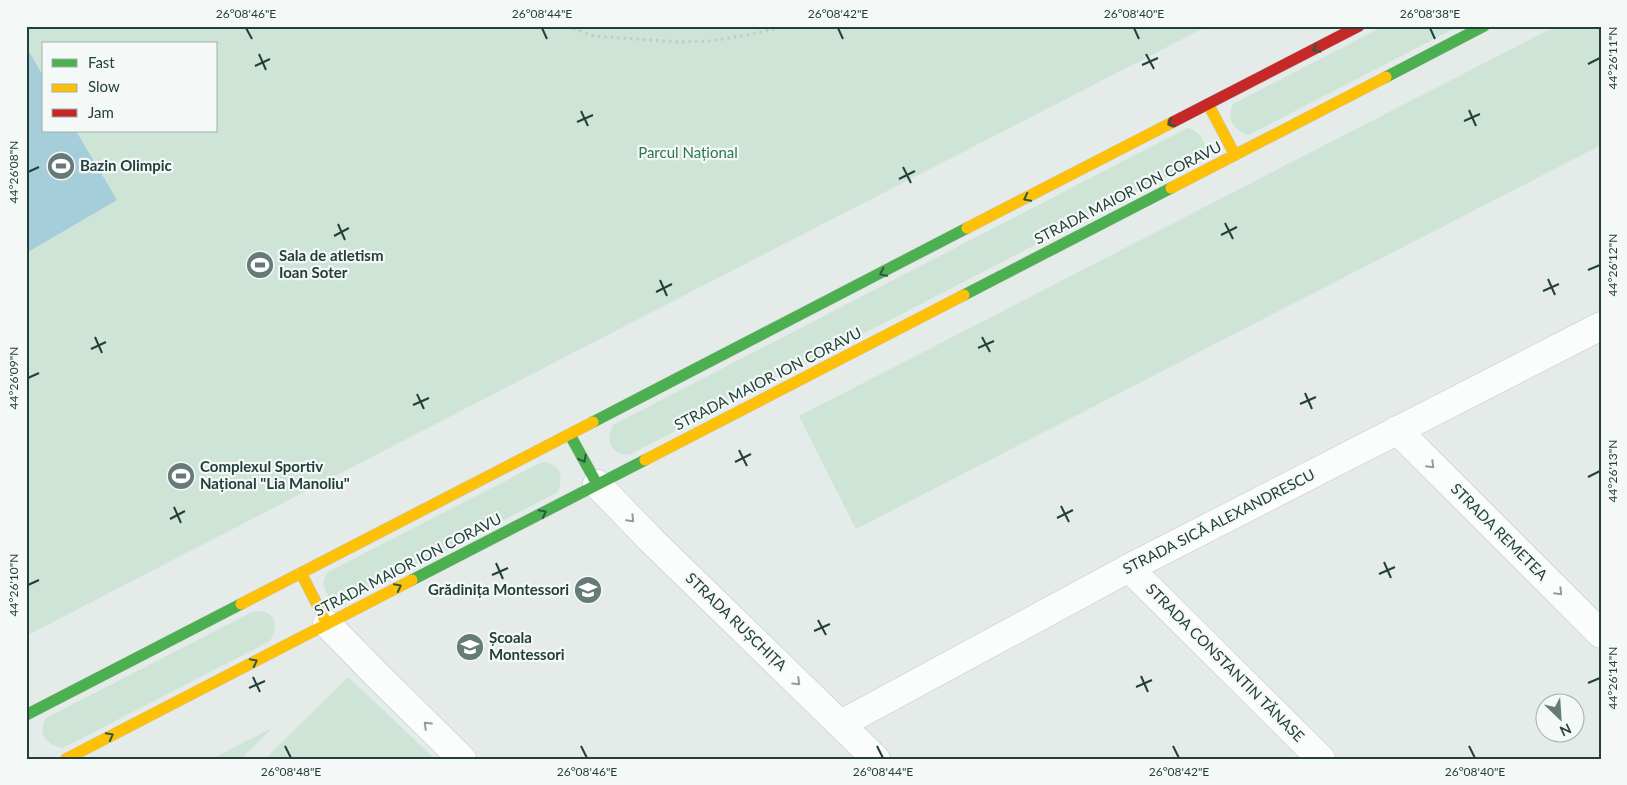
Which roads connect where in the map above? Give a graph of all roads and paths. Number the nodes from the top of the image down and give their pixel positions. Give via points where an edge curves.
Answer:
1 (567, 26) edge
2 (785, 26) edge
3 (1359, 26) edge
4 (1484, 26) edge
5 (1208, 104) junction
6 (1235, 155) junction
7 (1601, 326) edge
8 (1397, 430) junction
9 (570, 434) junction
10 (597, 484) junction
11 (1129, 568) junction
12 (301, 574) junction
13 (327, 624) junction
14 (1601, 634) edge
15 (26, 716) edge
16 (841, 724) junction
17 (66, 759) edge
18 (462, 759) edge
19 (876, 759) edge
20 (1321, 759) edge

1 - 2 path via 594,36 678,42 710,41
3 -> 5 street
4 - 6 street, STRADA MAIOR ION CORAVU
5 - 6 street
5 -> 9 street
6 - 10 street, STRADA MAIOR ION CORAVU
7 - 8 street, STRADA SICĂ ALEXANDRESCU
8 - 11 street, STRADA SICĂ ALEXANDRESCU
8 -> 14 street, STRADA REMETEA
9 -> 10 street
9 - 12 street
13 -> 10 street, STRADA MAIOR ION CORAVU
10 -> 16 street, STRADA RUȘCHIȚA
11 - 16 street, STRADA SICĂ ALEXANDRESCU
11 - 20 street, STRADA CONSTANTIN TĂNASE
12 - 13 street
12 - 15 street
17 -> 13 street, STRADA MAIOR ION CORAVU
18 -> 13 street
16 - 19 street, STRADA RUȘCHIȚA

